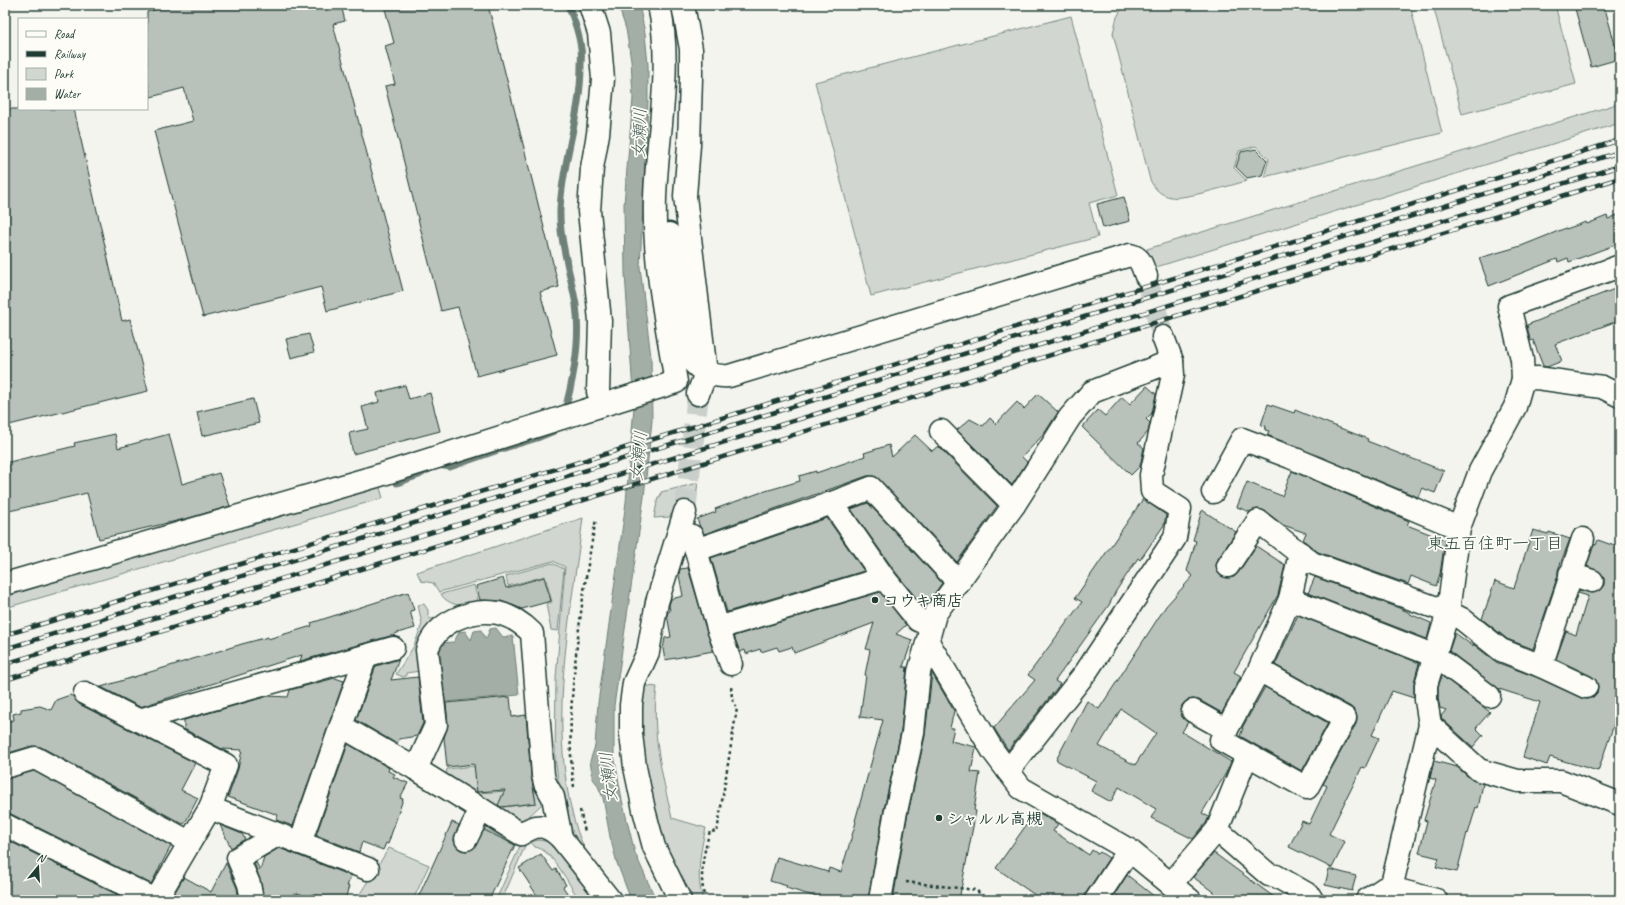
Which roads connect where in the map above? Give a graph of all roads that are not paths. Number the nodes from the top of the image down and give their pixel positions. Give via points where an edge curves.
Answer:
1 (590, 5) edge
2 (659, 5) edge
3 (683, 5) edge
4 (655, 198) junction
5 (1620, 266) edge
6 (1146, 276) tunnel mouth
7 (1163, 337) tunnel mouth
8 (1172, 361) junction
9 (699, 367) junction
10 (1523, 379) junction
11 (598, 392) dead end
12 (1620, 396) edge
13 (941, 431) dead end
14 (1213, 492) dead end
15 (832, 503) junction
16 (1014, 505) junction
17 (1459, 528) junction
18 (1582, 539) dead end
19 (696, 550) junction
20 (1300, 554) junction
21 (1228, 566) dead end
22 (1570, 574) junction
23 (884, 578) junction
24 (1592, 581) dead end
25 (959, 582) junction
26 (5, 584) edge
27 (1290, 599) junction
28 (1448, 612) junction
29 (718, 628) junction
30 (930, 634) junction
31 (393, 648) dead end
32 (366, 656) junction
33 (1435, 656) junction
34 (731, 664) road end
35 (1541, 666) junction
36 (1259, 670) junction
37 (1586, 687) dead end
38 (85, 693) dead end
39 (1489, 696) dead end
40 (1193, 711) dead end
41 (139, 720) junction
42 (1430, 725) junction
43 (341, 726) junction
44 (1227, 730) junction
45 (1247, 754) junction
46 (5, 767) edge
47 (416, 769) junction
48 (1008, 771) junction
49 (1620, 804) edge
50 (210, 808) junction
51 (481, 809) junction
52 (5, 825) edge
53 (1217, 830) junction
54 (277, 835) junction
55 (561, 838) junction
56 (466, 839) dead end
57 (189, 842) junction
58 (300, 843) junction
59 (1129, 850) junction
60 (368, 869) dead end
61 (1171, 884) junction
62 (1394, 889) junction
63 (882, 890) edge
64 (156, 900) edge
65 (252, 900) edge
66 (610, 900) edge
67 (680, 900) edge
68 (1096, 900) edge
69 (1190, 900) edge
70 (1312, 900) edge
71 (1367, 900) edge
72 (1436, 900) edge

1 - 11 street via 599,33 603,79 588,211 600,322
2 - 4 street via 665,45 665,96
3 - 9 street via 691,48 685,196
4 - 9 street via 669,236
4 - 26 street via 661,287 676,382 377,476
5 - 10 street via 1509,306 1522,359
6 - 9 street via 1140,261 1136,256 1130,255 729,376 714,375
7 - 8 street
8 - 16 street via 1092,392 1070,417
8 - 48 street via 1173,375 1151,475 1152,491 1180,509 1175,538 1086,672
10 - 12 street via 1537,378 1602,387
10 - 17 street via 1515,407 1480,472
13 - 16 street
14 - 17 street via 1242,439
15 - 19 street
15 - 23 street
15 - 25 street via 871,488
16 - 25 street
17 - 28 street
18 - 22 street
19 - 29 street
19 - 67 street via 685,512 656,602 648,652 634,683 631,705 635,767 644,810 654,847
20 - 21 street via 1258,521
20 - 27 street
20 - 28 street via 1312,563
22 - 24 street
22 - 35 street
23 - 29 street
23 - 30 street
25 - 30 street via 935,614
27 - 33 street
27 - 36 street
28 - 33 street
28 - 35 street via 1462,619 1502,650
29 - 34 street
30 - 48 street via 994,751
30 - 63 street via 919,672 913,733
31 - 32 street
32 - 41 street
32 - 43 street
33 - 39 street
33 - 42 street via 1425,693
35 - 37 street
36 - 44 street
36 - 45 street via 1345,718 1307,788
38 - 41 street
40 - 44 street
41 - 50 street via 226,765
42 - 49 street via 1479,770 1518,781 1561,781
42 - 62 street via 1392,880
43 - 47 street
43 - 58 street
44 - 45 street via 1221,740
45 - 53 street
46 - 57 street via 35,758
47 - 51 street
47 - 55 street via 436,725 427,650 430,642 447,624 469,614 489,612 508,616 532,633 543,774 553,797
48 - 59 street via 1021,788
50 - 54 street
50 - 57 street
51 - 55 street via 521,834 537,826 546,827
51 - 56 street
52 - 64 street
53 - 61 street
53 - 70 street via 1269,875 1276,876 1309,894
54 - 58 street
54 - 65 street via 238,858 249,884
55 - 66 street
57 - 64 street
58 - 60 street
59 - 61 street
59 - 68 street
61 - 69 street
62 - 71 street via 1385,888
62 - 72 street

